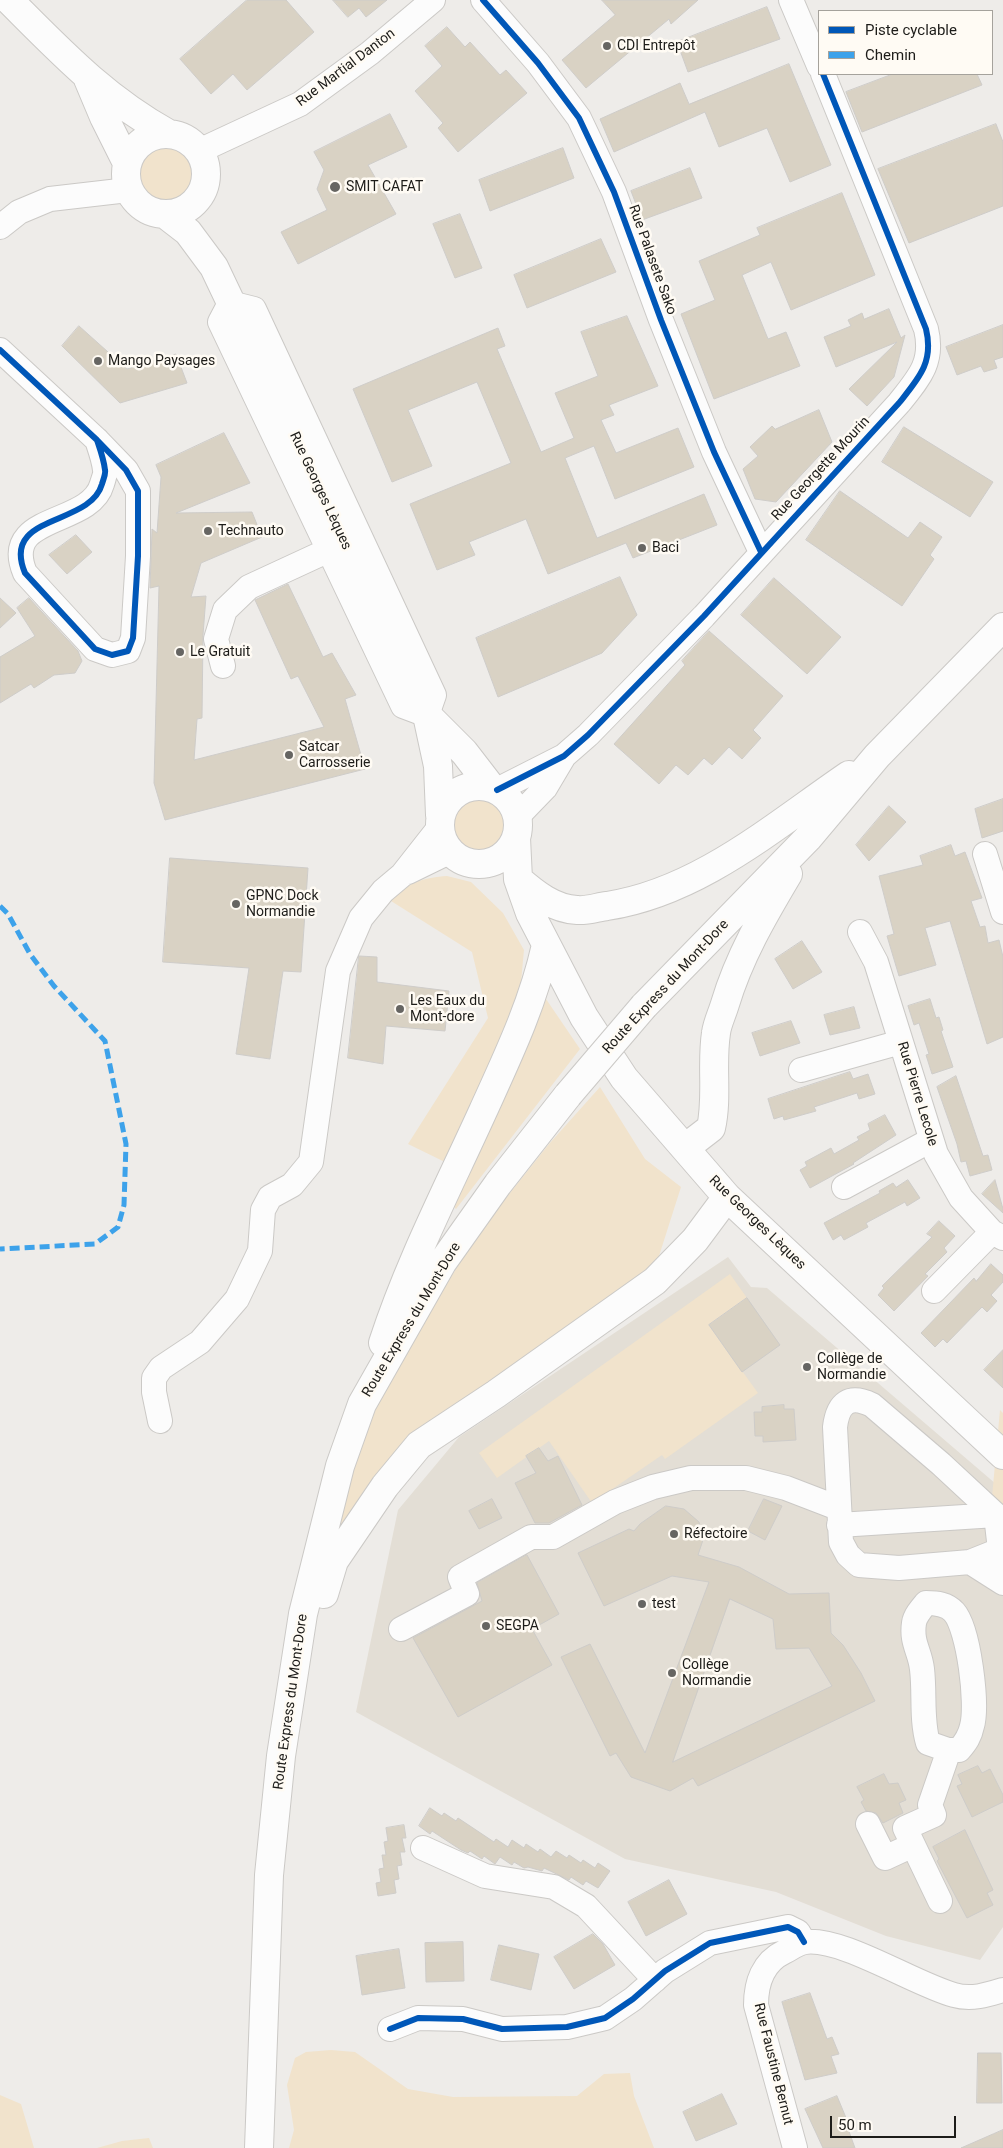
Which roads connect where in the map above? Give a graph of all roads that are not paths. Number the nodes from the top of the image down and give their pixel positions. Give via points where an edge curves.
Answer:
1 (9, 0) edge
2 (433, 0) edge
3 (483, 0) edge
4 (792, 0) edge
5 (818, 64) edge
6 (823, 75) edge
7 (87, 78) junction
8 (169, 134) junction
9 (127, 163) junction
10 (202, 163) junction
11 (128, 190) junction
12 (166, 215) junction
13 (0, 227) edge
14 (214, 267) junction
15 (230, 302) junction
16 (0, 350) edge
17 (97, 440) junction
18 (328, 550) junction
19 (761, 552) junction
20 (1003, 627) edge
21 (223, 666) dead end
22 (427, 715) junction
23 (564, 756) junction
24 (877, 756) junction
25 (494, 789) junction
26 (517, 828) junction
27 (443, 832) junction
28 (808, 838) junction
29 (985, 854) dead end
30 (480, 864) junction
31 (518, 879) junction
32 (530, 912) junction
33 (1003, 912) edge
34 (860, 932) dead end
35 (546, 945) junction
36 (901, 1042) junction
37 (802, 1070) dead end
38 (931, 1140) junction
39 (685, 1148) junction
40 (844, 1187) dead end
41 (726, 1197) junction
42 (997, 1235) edge
43 (934, 1291) dead end
44 (362, 1404) junction
45 (160, 1421) dead end
46 (1001, 1452) edge
47 (996, 1515) junction
48 (839, 1517) junction
49 (1001, 1554) edge
50 (970, 1562) junction
51 (909, 1568) junction
52 (1003, 1583) edge
53 (926, 1603) junction
54 (401, 1629) dead end
55 (949, 1750) junction
56 (868, 1824) dead end
57 (913, 1845) junction
58 (423, 1848) dead end
59 (940, 1901) dead end
60 (804, 1942) junction
61 (655, 1980) junction
62 (1003, 1990) edge
63 (390, 2029) dead end
64 (263, 2051) junction
65 (259, 2148) edge
66 (795, 2148) edge

1 - 7 main road
2 - 10 street, Rue Martial Danton via 300,104
3 - 19 street, Rue Palasete Sako via 538,63 579,118 614,192 714,452
4 - 5 street
6 - 19 street, Rue Georgette Mourin via 926,329 929,344 919,378 899,403
7 - 8 main road via 137,117
7 - 9 main road
8 - 9 main road via 158,135 139,144
8 - 10 main road via 180,137
9 - 11 main road
10 - 12 main road via 203,190 194,203 181,212
10 - 14 main road, Rue Georges Lèques via 202,212
11 - 12 main road, Rue Georges Lèques via 145,209
11 - 13 street via 50,199 19,212
12 - 14 main road, Rue Georges Lèques via 188,232
14 - 15 main road, Rue Georges Lèques
15 - 18 street via 220,322
15 - 22 main road, Rue Georges Lèques
16 - 17 street
17 - 17 street via 106,471 99,494 83,509 28,534 20,546 20,562 25,573 95,650 112,655 128,651 133,638 138,492 126,470
18 - 21 street via 249,587 225,610 216,639
18 - 22 street via 403,706
19 - 23 street, Rue Georgette Mourin via 704,616
20 - 24 main road, Route Express du Mont-Dore
22 - 25 main road, Rue Georges Lèques via 464,752
22 - 27 main road, Rue Georges Lèques via 438,766
23 - 25 street, Rue Georgette Mourin
23 - 26 street, Rue Georgette Mourin
24 - 28 main road, Route Express du Mont-Dore
24 - 31 main road via 717,866 672,888 621,904 577,910 542,900
25 - 26 main road via 506,797
25 - 27 main road via 478,786 460,791 445,804
26 - 30 main road via 510,848 502,857
26 - 31 main road, Rue Georges Lèques
27 - 30 main road via 463,861
27 - 45 street via 383,891 361,918 338,971 311,1162 292,1185 270,1197 263,1210 260,1251 237,1299 200,1342 161,1368 154,1378
28 - 39 main road via 734,972 716,1032 715,1113 711,1128
28 - 44 main road, Route Express du Mont-Dore, bridge via 644,1006 568,1095 498,1184 442,1263
29 - 33 street
30 - 32 main road, Rue Georges Lèques via 500,879
31 - 32 main road, Rue Georges Lèques
32 - 35 main road, Rue Georges Lèques
34 - 36 street, Rue Pierre Lecole via 876,962
35 - 39 main road, Rue Georges Lèques via 584,1017 624,1078
35 - 44 main road via 521,1029 400,1290
36 - 37 street
36 - 38 street, Rue Pierre Lecole
38 - 40 street
38 - 42 street, Rue Pierre Lecole via 960,1198
39 - 41 main road, Rue Georges Lèques
41 - 46 main road, Rue Georges Lèques
41 - 64 main road via 695,1240 655,1281 418,1445 385,1486 334,1561 303,1694 292,1768
42 - 43 street
44 - 64 main road, Route Express du Mont-Dore via 325,1518 303,1614 281,1756 269,1875
47 - 48 street
47 - 48 street via 872,1405 852,1400 843,1404 837,1415
47 - 49 street
48 - 51 street via 841,1542 859,1565
48 - 54 street via 786,1488 746,1478 691,1478 653,1487 615,1502 554,1537 531,1537 460,1577 467,1594
49 - 50 street
50 - 51 street
50 - 52 street
51 - 53 street
53 - 55 street via 914,1621 912,1642 922,1666 924,1727 928,1743
53 - 55 street via 947,1606 956,1614 972,1675 973,1725 968,1740 959,1750
55 - 57 street via 930,1805 934,1816 905,1828
56 - 57 street via 885,1858
57 - 59 street
58 - 61 street via 485,1876 554,1887 586,1906
60 - 61 street via 798,1932 788,1928 710,1943
60 - 62 street, Rue Faustine Bernut via 825,1942 845,1948 918,1983 956,1996 979,1997
60 - 66 street, Rue Faustine Bernut via 775,1956 763,1970 756,1987 756,2005
61 - 63 street via 605,2018 568,2027 502,2029 449,2018 418,2018
64 - 65 main road, Route Express du Mont-Dore

